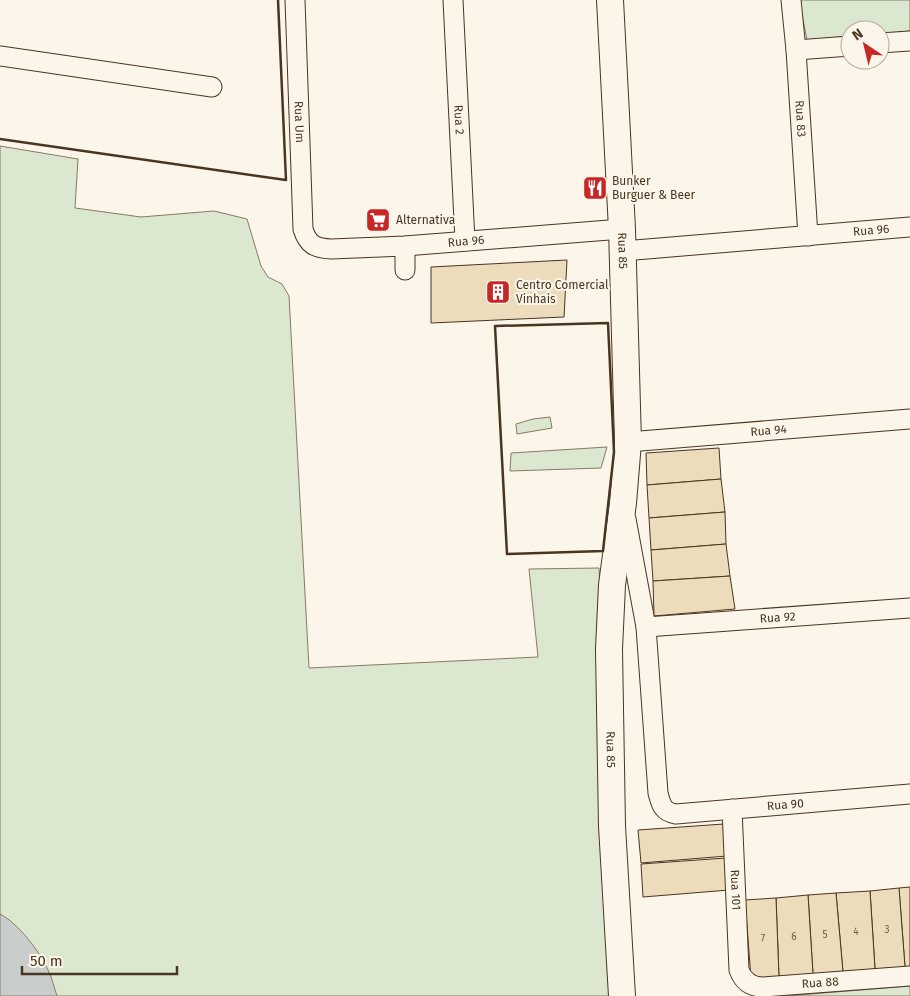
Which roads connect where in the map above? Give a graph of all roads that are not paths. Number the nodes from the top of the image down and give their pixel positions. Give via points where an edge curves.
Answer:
1 (294, 0) edge
2 (452, 0) edge
3 (610, 0) edge
4 (791, 0) edge
5 (910, 41) edge
6 (890, 42) edge
7 (840, 47) edge
8 (796, 50) junction
9 (0, 56) edge
10 (212, 86) dead end
11 (910, 227) edge
12 (808, 236) junction
13 (623, 240) junction
14 (464, 241) junction
15 (310, 244) joint
16 (405, 246) junction
17 (405, 270) dead end
18 (910, 419) edge
19 (628, 442) junction
20 (623, 503) junction
21 (910, 608) edge
22 (646, 627) junction
23 (910, 794) edge
24 (663, 809) joint
25 (732, 809) junction
26 (739, 970) joint
27 (910, 976) edge
28 (622, 996) edge

1 - 15 street, Rua Um via 303,229
2 - 14 street, Rua 2
3 - 13 main road, Rua 85
4 - 8 street, Rua 83
5 - 6 street
7 - 8 street
8 - 12 street, Rua 83
9 - 10 street
11 - 12 street, Rua 96
12 - 13 street, Rua 96
13 - 14 street, Rua 96
13 - 19 main road, Rua 85
14 - 16 street, Rua 96
15 - 16 street, Rua 96 via 331,249
16 - 17 street
18 - 19 street, Rua 94
19 - 20 main road, Rua 85
20 - 22 street, Rua 85
20 - 28 main road, Rua 85 via 612,585 610,649 612,826
21 - 22 street, Rua 92
22 - 24 street, Rua 85 via 658,793
23 - 25 street, Rua 90
24 - 25 street, Rua 90 via 676,814
25 - 26 street, Rua 101
26 - 27 street, Rua 88 via 745,980 756,987

